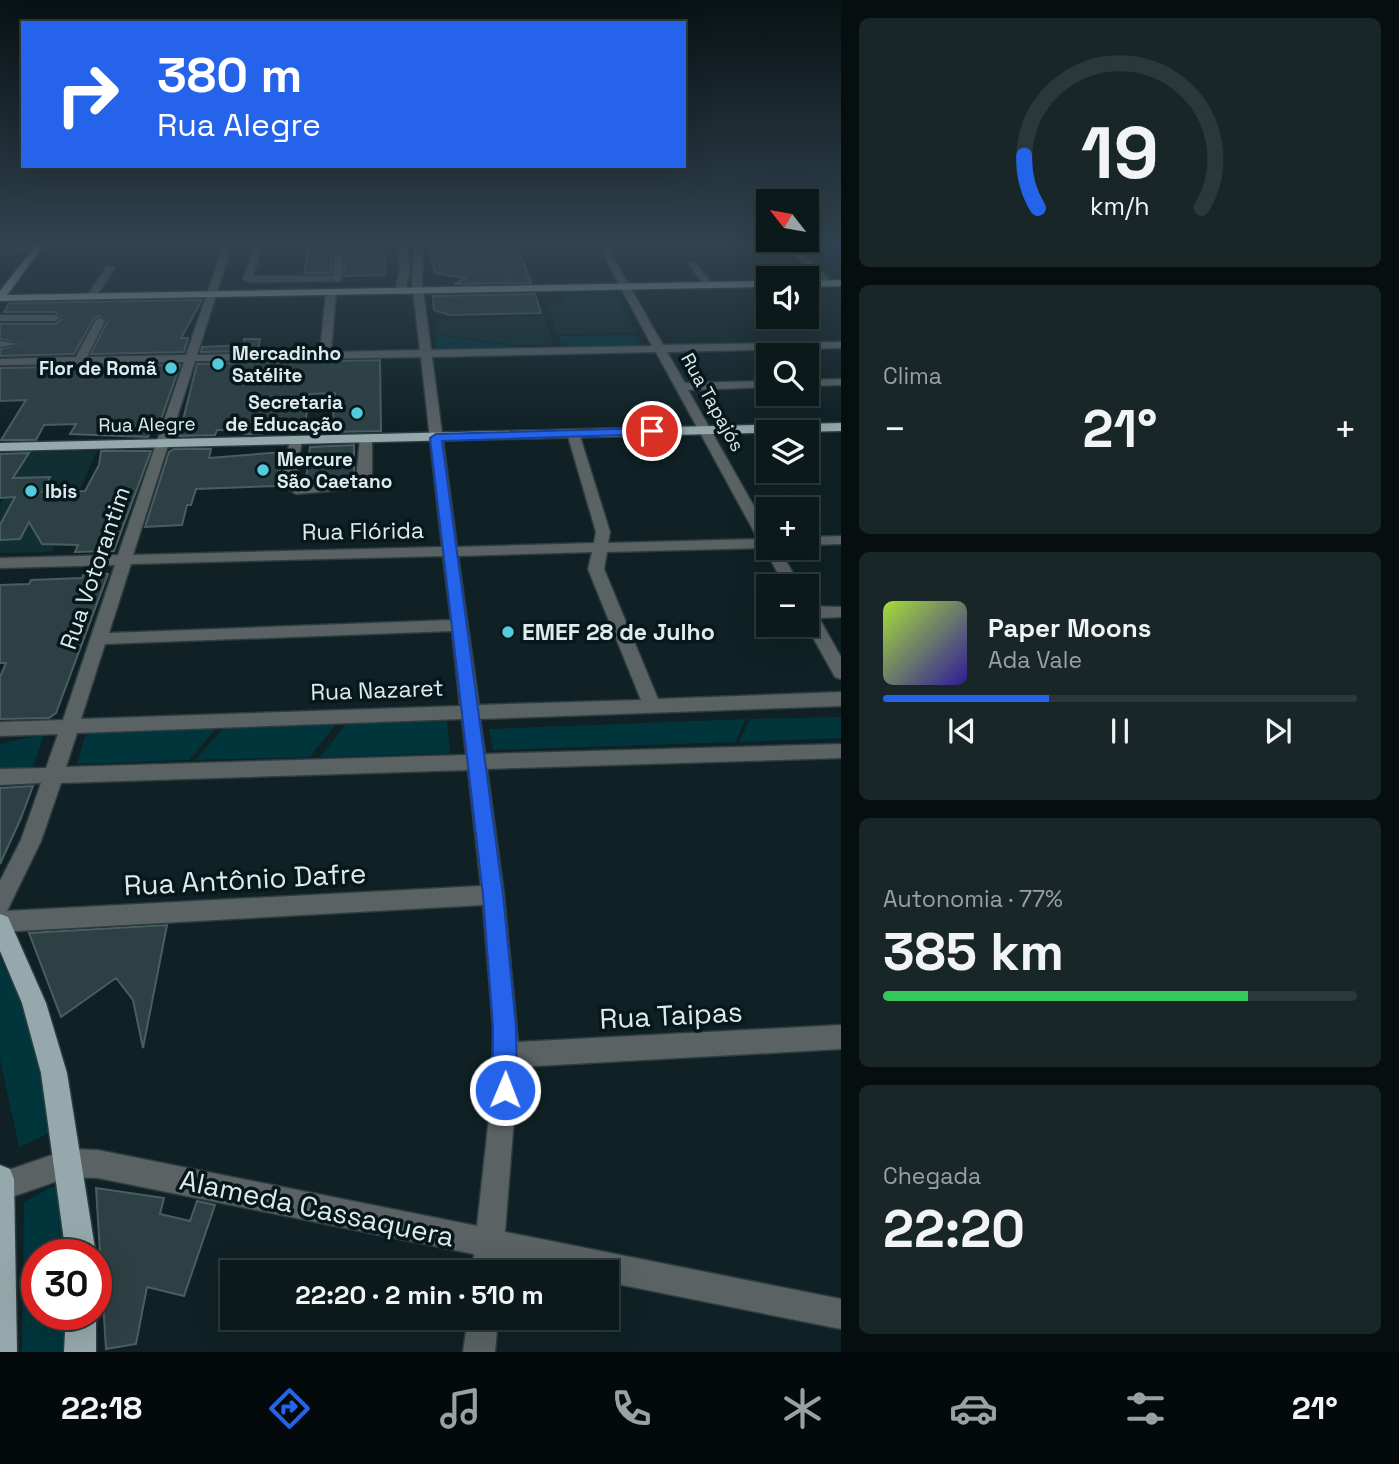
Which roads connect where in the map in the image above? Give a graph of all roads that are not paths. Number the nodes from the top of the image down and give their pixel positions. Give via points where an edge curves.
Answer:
1 (208, 308) edge
2 (329, 308) edge
3 (420, 308) edge
4 (638, 308) edge
5 (0, 318) edge
6 (55, 318) dead end
7 (100, 321) dead end
8 (0, 344) edge
9 (12, 344) dead end
10 (841, 345) edge
11 (660, 349) junction
12 (426, 354) junction
13 (325, 356) junction
14 (189, 358) junction
15 (80, 360) junction
16 (0, 362) edge
17 (841, 382) edge
18 (819, 383) edge
19 (756, 384) edge
20 (680, 387) junction
21 (841, 427) edge
22 (705, 430) junction
23 (573, 433) junction
24 (366, 438) junction
25 (436, 438) junction
26 (296, 440) junction
27 (164, 442) junction
28 (0, 447) edge
29 (756, 521) edge
30 (841, 540) edge
31 (819, 541) edge
32 (756, 544) edge
33 (599, 547) junction
34 (450, 552) junction
35 (124, 560) junction
36 (0, 563) edge
37 (819, 612) edge
38 (841, 612) edge
39 (459, 625) junction
40 (819, 634) edge
41 (97, 639) junction
42 (841, 673) edge
43 (841, 699) edge
44 (652, 705) junction
45 (471, 711) junction
46 (68, 726) junction
47 (0, 729) edge
48 (841, 751) edge
49 (476, 761) junction
50 (0, 776) edge
51 (54, 777) junction
52 (493, 895) junction
53 (0, 904) edge
54 (0, 923) edge
55 (841, 1037) edge
56 (505, 1055) junction
57 (69, 1163) junction
58 (0, 1184) edge
59 (79, 1239) edge
60 (488, 1258) edge
61 (841, 1314) edge
62 (80, 1330) edge
63 (482, 1330) edge
64 (1, 1352) edge
65 (79, 1352) edge
66 (479, 1352) edge

1 - 14 street, Rua Votorantim
2 - 13 street
3 - 12 street
4 - 11 street, Rua Tapajós
5 - 6 street
7 - 15 street
8 - 9 street
10 - 11 street
11 - 12 street
11 - 20 street, Rua Tapajós
12 - 13 street
12 - 25 street
13 - 14 street
14 - 15 street
14 - 27 street, Rua Votorantim
15 - 16 street
17 - 18 street
19 - 20 street
20 - 22 street, Rua Tapajós
21 - 22 main road, Rua Alegre
22 - 23 main road, Rua Alegre
22 - 29 street, Rua Tapajós
23 - 25 main road, Rua Alegre
23 - 33 street via 603,532
24 - 25 main road, Rua Alegre
24 - 26 main road, Rua Alegre
24 - 26 street via 365,479 360,485 296,490 288,485
25 - 34 street
26 - 27 main road, Rua Alegre
27 - 28 main road, Rua Alegre
27 - 35 street, Rua Votorantim
30 - 31 street
32 - 33 street, Rua Flórida
33 - 34 street, Rua Flórida
33 - 44 street via 596,569
34 - 35 street, Rua Flórida
34 - 39 street
35 - 36 street, Rua Flórida
35 - 41 street, Rua Votorantim
37 - 38 street
39 - 41 street
39 - 45 street
40 - 42 street
41 - 46 street, Rua Votorantim
43 - 44 street, Rua Nazaret
44 - 45 street, Rua Nazaret
45 - 46 street, Rua Nazaret
45 - 49 street
46 - 47 street, Rua Nazaret
46 - 51 street, Rua Votorantim
48 - 49 street
49 - 51 street
49 - 52 street
50 - 51 street
51 - 53 street, Rua Votorantim via 31,841
52 - 54 street, Rua Antônio Dafre
52 - 56 street
54 - 57 main road via 37,1015 54,1073
55 - 56 street, Rua Taipas
56 - 60 street
57 - 58 street, Alameda Cassaquera
57 - 59 main road
57 - 60 street, Alameda Cassaquera via 140,1171
58 - 64 main road
60 - 61 street, Alameda Cassaquera
62 - 65 main road
63 - 66 street

